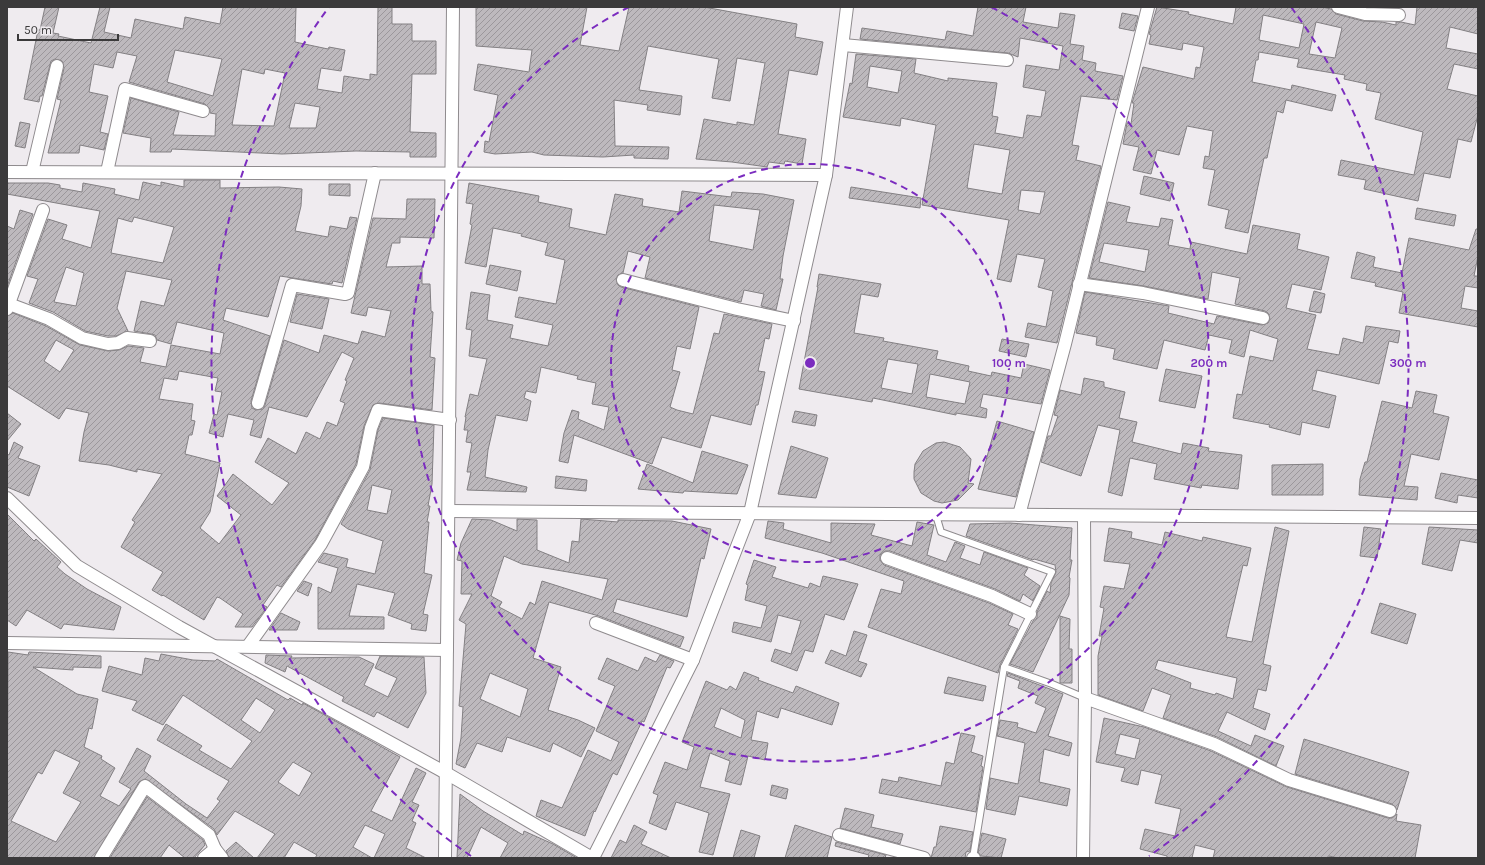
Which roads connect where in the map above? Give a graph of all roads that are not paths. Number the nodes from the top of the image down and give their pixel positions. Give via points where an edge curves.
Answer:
1 (453, 7) edge
2 (847, 7) edge
3 (1148, 7) edge
4 (1338, 7) edge
5 (1399, 16) dead end
6 (843, 45) junction
7 (1007, 60) dead end
8 (57, 66) dead end
9 (203, 111) dead end
10 (7, 172) edge
11 (32, 172) junction
12 (107, 172) junction
13 (375, 173) junction
14 (453, 174) junction
15 (826, 175) junction
16 (43, 210) dead end
17 (623, 280) dead end
18 (1079, 284) junction
19 (8, 306) edge
20 (1263, 318) dead end
21 (794, 321) junction
22 (150, 341) dead end
23 (258, 403) dead end
24 (450, 420) junction
25 (7, 498) edge
26 (449, 511) junction
27 (750, 513) junction
28 (936, 515) junction
29 (1019, 515) junction
30 (1084, 516) junction
31 (1478, 518) edge
32 (887, 558) dead end
33 (1030, 614) junction
34 (596, 623) dead end
35 (7, 643) edge
36 (215, 646) junction
37 (248, 646) junction
38 (447, 650) junction
39 (693, 660) junction
40 (1004, 668) junction
41 (1086, 698) junction
42 (446, 772) junction
43 (1390, 811) dead end
44 (839, 835) dead end
45 (219, 854) edge
46 (101, 858) edge
47 (204, 858) edge
48 (445, 858) edge
49 (592, 858) edge
50 (924, 858) edge
51 (974, 858) edge
52 (1083, 858) edge

1 - 14 street
2 - 6 street
3 - 18 street
4 - 5 street via 1365,14
6 - 7 street
6 - 15 street
8 - 11 street
9 - 12 street via 129,88 125,89
10 - 11 street
11 - 12 street
12 - 13 street
13 - 14 street
13 - 23 street via 348,293 292,285
14 - 15 street
14 - 24 street
15 - 21 street
16 - 19 street
17 - 21 street
18 - 20 street via 1143,293
18 - 29 street
19 - 22 street via 49,319 82,338 108,344 127,338
21 - 27 street
24 - 26 street
24 - 37 street via 378,410 371,428 363,467 325,537
25 - 36 street via 78,566
26 - 27 street
26 - 38 street
27 - 28 street
27 - 39 street
28 - 29 street
28 - 33 lane via 940,532 1052,572
29 - 30 street
30 - 31 street
30 - 41 street
32 - 33 street via 992,596
33 - 40 lane
34 - 39 street
35 - 36 street
36 - 37 street
36 - 42 street
37 - 38 street
38 - 42 street
39 - 49 street
40 - 41 lane
40 - 51 lane
41 - 43 street via 1214,744 1289,780
41 - 52 street
42 - 48 street
42 - 49 street
44 - 50 street
45 - 46 street via 209,835 145,786
45 - 47 street

